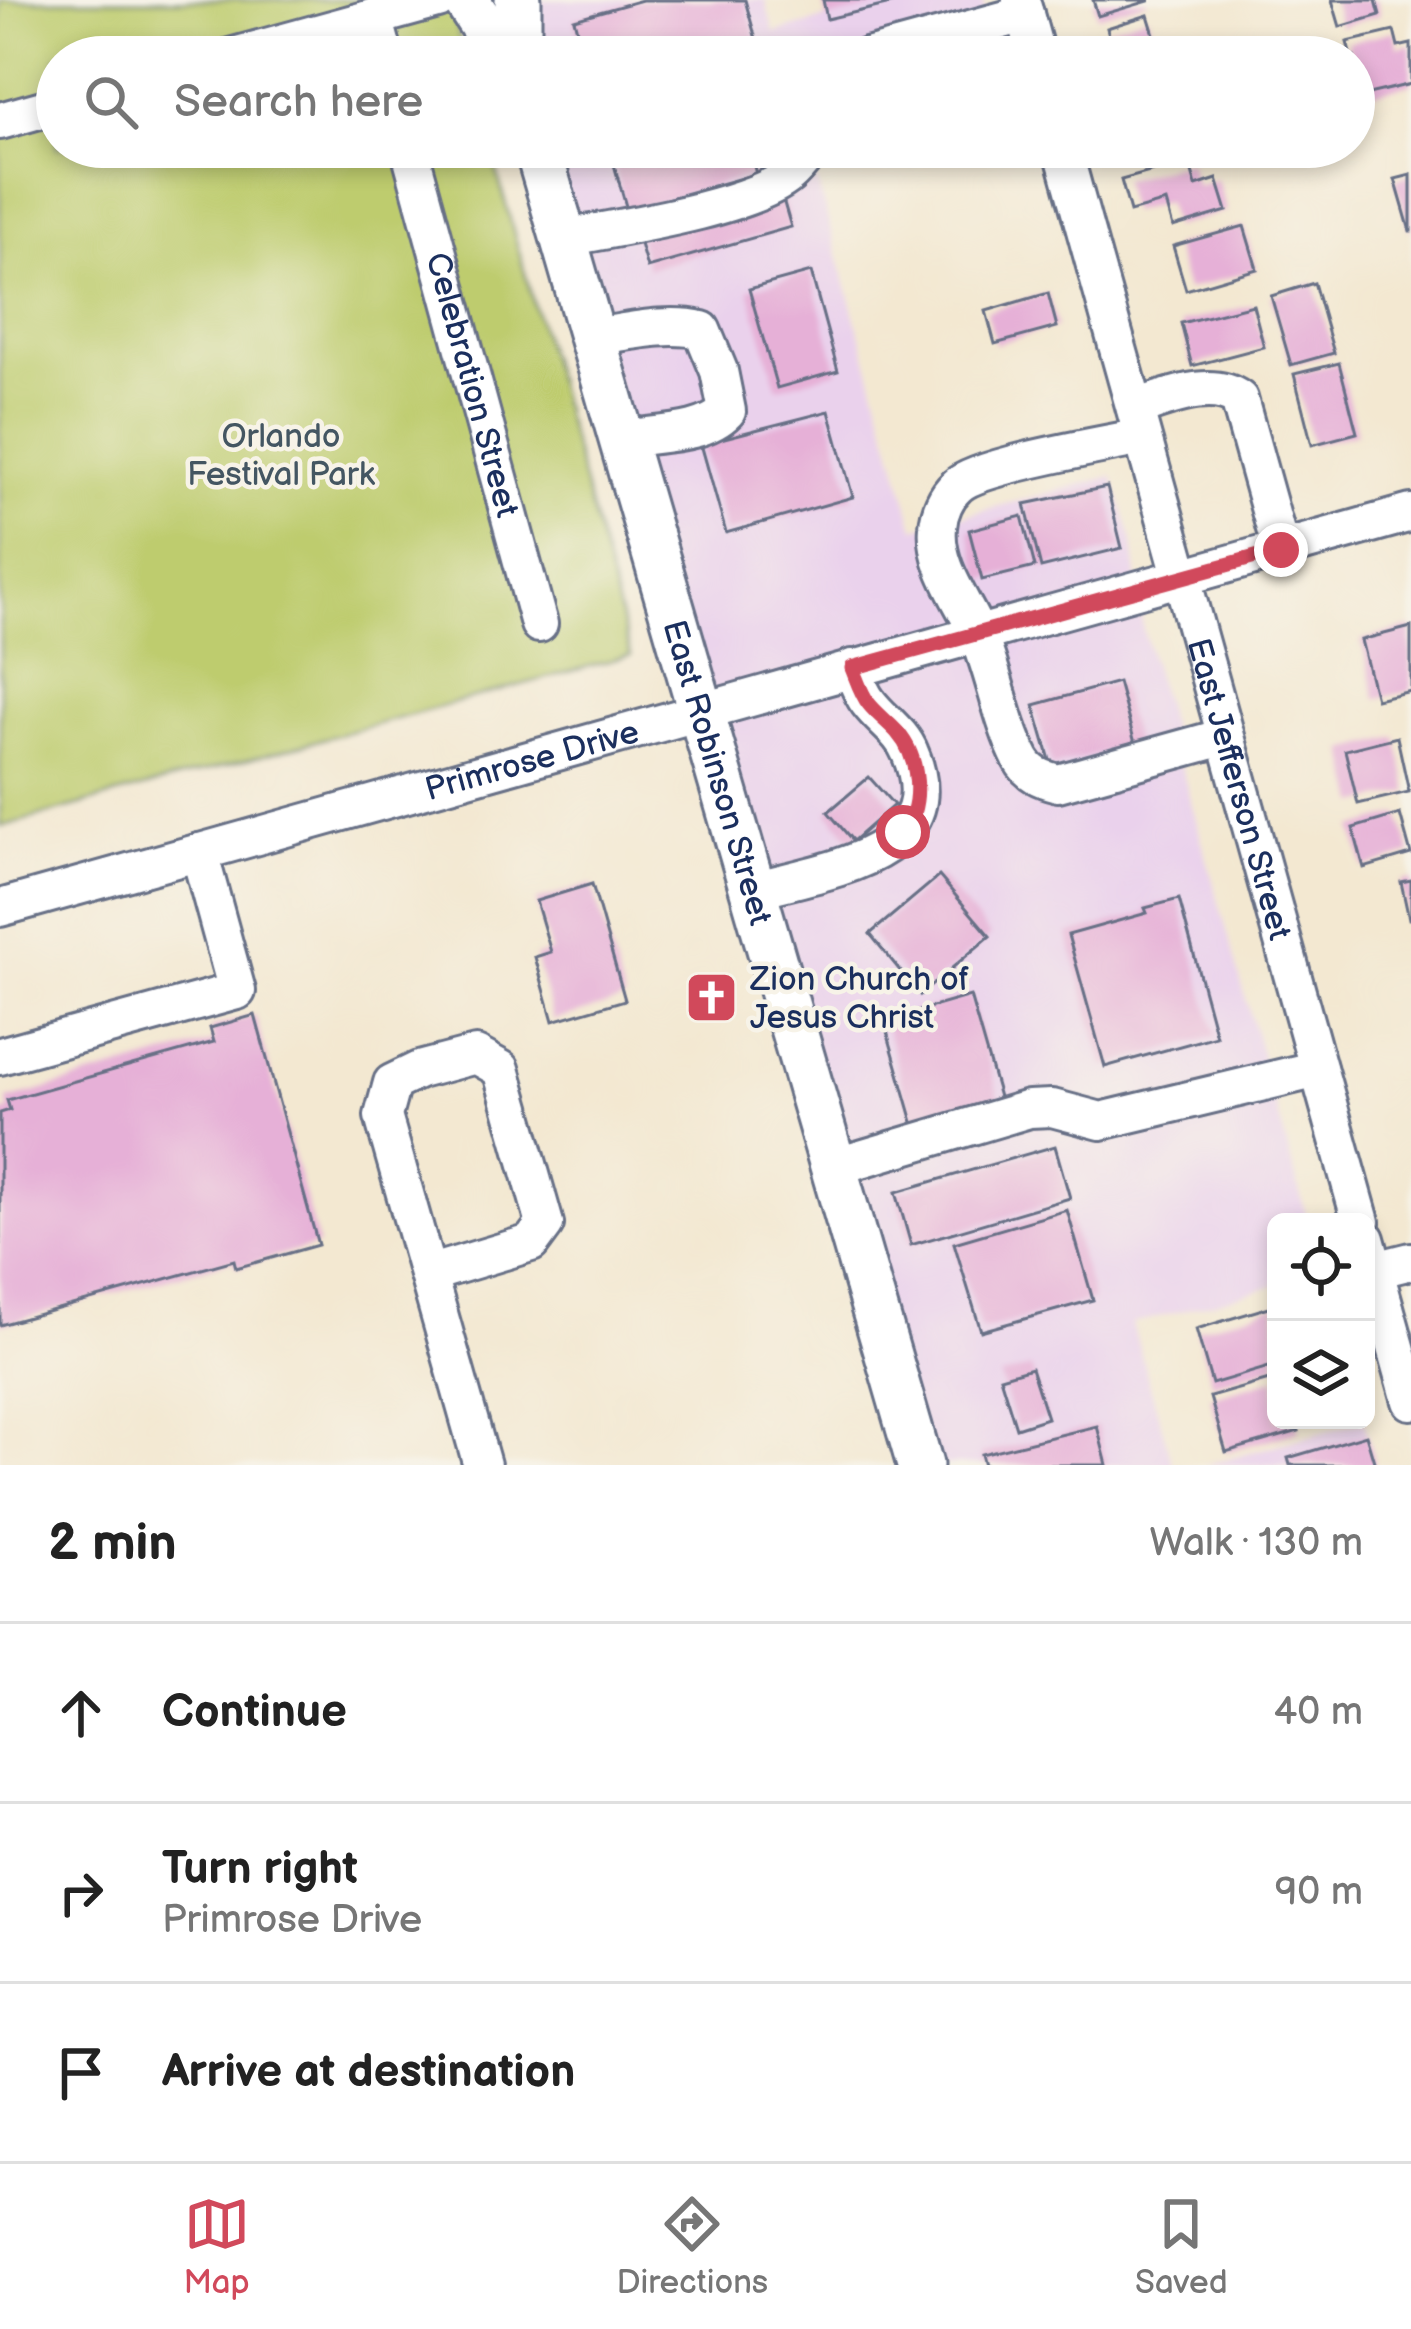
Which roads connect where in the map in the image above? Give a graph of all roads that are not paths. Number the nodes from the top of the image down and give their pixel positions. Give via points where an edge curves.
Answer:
1 (438, 0) edge
2 (466, 0) edge
3 (518, 0) edge
4 (1023, 7) edge
5 (374, 17) junction
6 (306, 36) edge
7 (379, 36) edge
8 (489, 36) edge
9 (518, 36) edge
10 (933, 36) edge
11 (1031, 36) edge
12 (36, 111) edge
13 (0, 121) edge
14 (416, 168) edge
15 (543, 168) edge
16 (796, 168) edge
17 (1068, 168) edge
18 (564, 238) junction
19 (593, 337) junction
20 (1138, 422) junction
21 (623, 439) junction
22 (1411, 513) edge
23 (1281, 550) junction
24 (1182, 578) junction
25 (539, 623) dead end
26 (978, 634) junction
27 (852, 668) junction
28 (703, 710) junction
29 (1224, 737) junction
30 (199, 852) junction
31 (754, 890) junction
32 (0, 908) edge
33 (0, 1056) edge
34 (1318, 1069) junction
35 (834, 1167) junction
36 (1358, 1213) edge
37 (1375, 1256) edge
38 (1411, 1261) edge
39 (1375, 1273) edge
40 (428, 1274) junction
41 (1411, 1400) edge
42 (482, 1465) edge
43 (920, 1465) edge

1 - 5 street
2 - 8 main road
3 - 9 main road
4 - 10 street
4 - 11 street
5 - 6 street
5 - 7 street
12 - 13 street
14 - 25 street, Celebration Street
15 - 18 main road, East Robinson Street
16 - 18 street via 754,194
17 - 20 street, East Jefferson Street
18 - 19 main road, East Robinson Street
19 - 21 main road, East Robinson Street
19 - 21 street via 702,330 718,371 727,411 717,422
20 - 23 street via 1214,389 1239,398
20 - 24 street, East Jefferson Street
20 - 26 street via 960,482 945,500 940,551
21 - 28 main road, East Robinson Street
22 - 23 street, Primrose Drive
23 - 24 street, Primrose Drive
24 - 26 street, Primrose Drive
24 - 29 street, East Jefferson Street
26 - 27 street, Primrose Drive
26 - 29 street via 1022,762 1040,779 1058,783
27 - 28 street, Primrose Drive
27 - 31 street via 868,704 910,753 911,821 877,855
28 - 30 street, Primrose Drive
28 - 31 main road, East Robinson Street
29 - 34 street, East Jefferson Street
30 - 32 street, Primrose Drive
30 - 33 street via 237,991
31 - 35 main road, East Robinson Street
34 - 35 street via 1101,1121 1029,1109
34 - 36 street, East Jefferson Street
35 - 43 main road, East Robinson Street
37 - 38 street
39 - 41 street
40 - 40 street via 383,1116 392,1084 476,1055 501,1069 544,1224 531,1243
40 - 42 street

